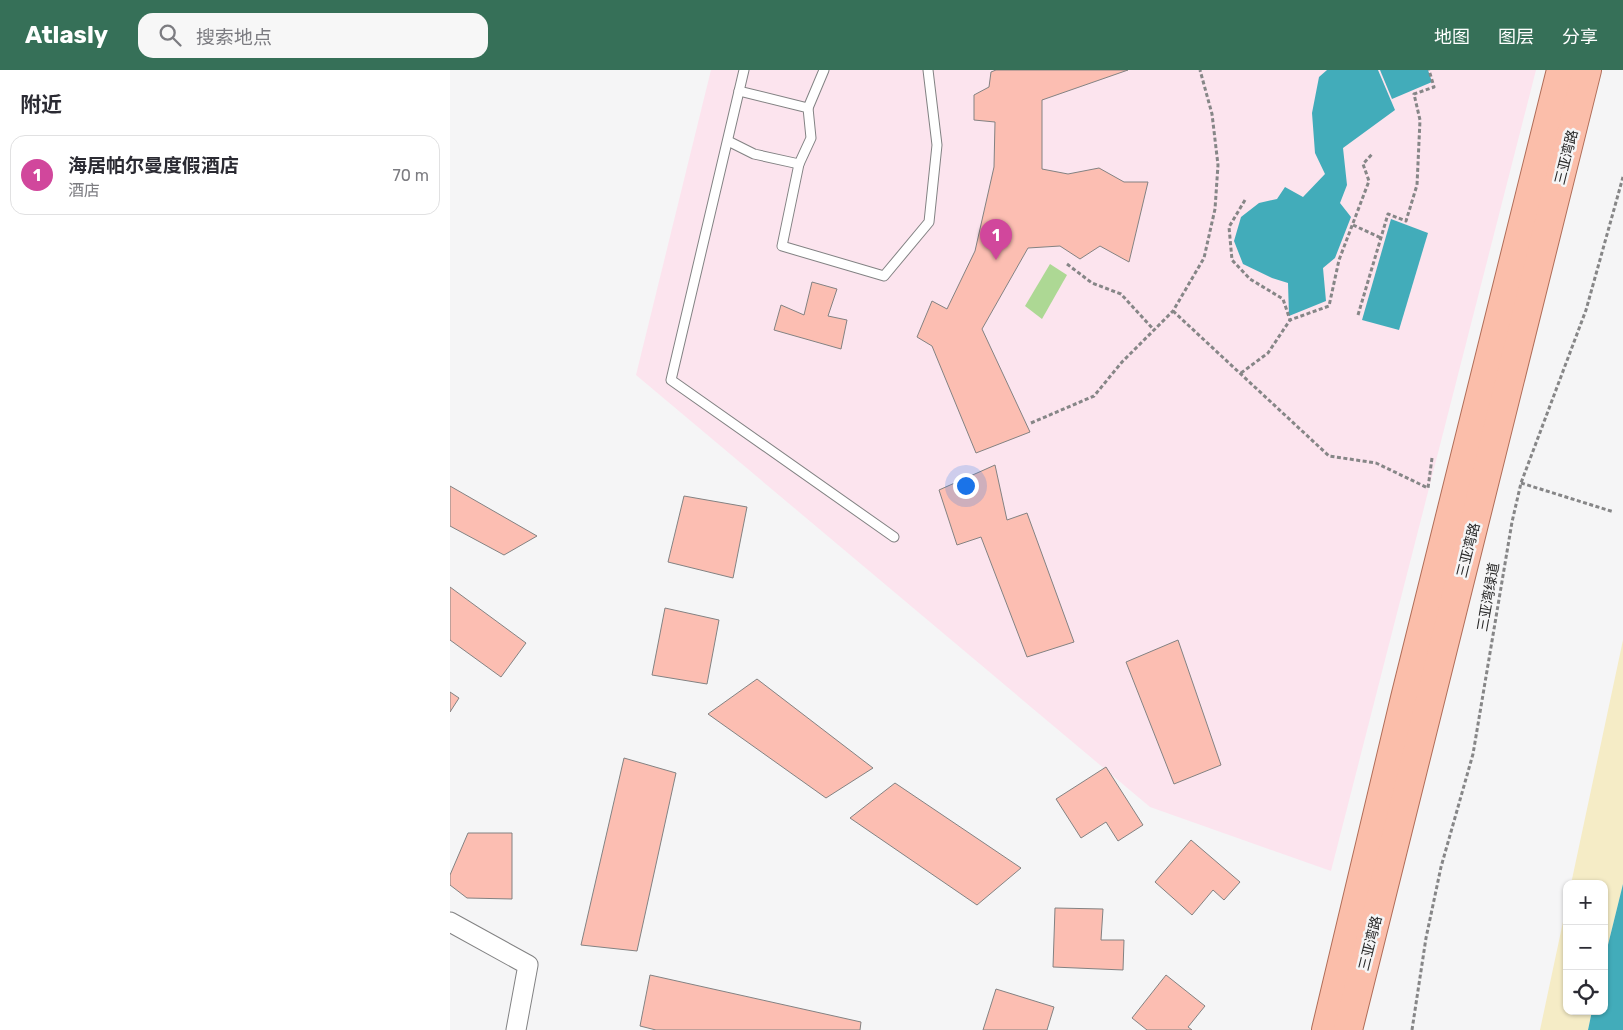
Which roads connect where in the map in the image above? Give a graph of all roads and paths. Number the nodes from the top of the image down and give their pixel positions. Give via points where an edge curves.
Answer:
1 (744, 70) edge
2 (824, 70) edge
3 (928, 70) edge
4 (1200, 70) edge
5 (1429, 70) edge
6 (1561, 70) edge
7 (1587, 70) edge
8 (740, 91) junction
9 (808, 108) junction
10 (728, 141) junction
11 (1373, 153) dead end
12 (799, 164) junction
13 (1623, 177) edge
14 (1245, 200) dead end
15 (1353, 224) junction
16 (1381, 238) junction
17 (1067, 264) dead end
18 (1173, 310) junction
19 (1358, 315) dead end
20 (1290, 320) junction
21 (1154, 330) junction
22 (1242, 373) dead end
23 (1031, 423) dead end
24 (1432, 458) dead end
25 (1521, 483) junction
26 (1614, 512) dead end
27 (894, 538) dead end
28 (450, 922) edge
29 (516, 1030) edge
30 (1326, 1030) edge
31 (1348, 1030) edge
32 (1412, 1030) edge

1 - 8 lane
2 - 9 lane
3 - 12 lane via 937,145 930,222 884,276 782,246
4 - 18 path via 1212,114 1217,156 1215,209 1204,258
5 - 16 path via 1434,87 1414,94 1420,120 1417,186 1406,221 1388,214
6 - 30 main road, 三亚湾路
7 - 31 main road, 三亚湾路
8 - 9 lane
8 - 10 lane
9 - 12 lane via 811,138
10 - 12 lane via 754,154
10 - 27 lane via 671,380
11 - 15 path via 1363,164 1369,181
13 - 25 path, 三亚湾绿道 via 1586,310
14 - 20 path via 1229,227 1232,260 1250,279 1283,299
15 - 16 path
15 - 20 path via 1339,260 1329,306
16 - 19 path
17 - 21 path via 1092,283 1121,294
18 - 21 path
18 - 24 path via 1329,456 1376,463 1428,488
20 - 22 path via 1268,353
21 - 23 path via 1094,396
25 - 26 path
25 - 32 path, 三亚湾绿道 via 1473,754 1441,867
28 - 29 street via 528,966

